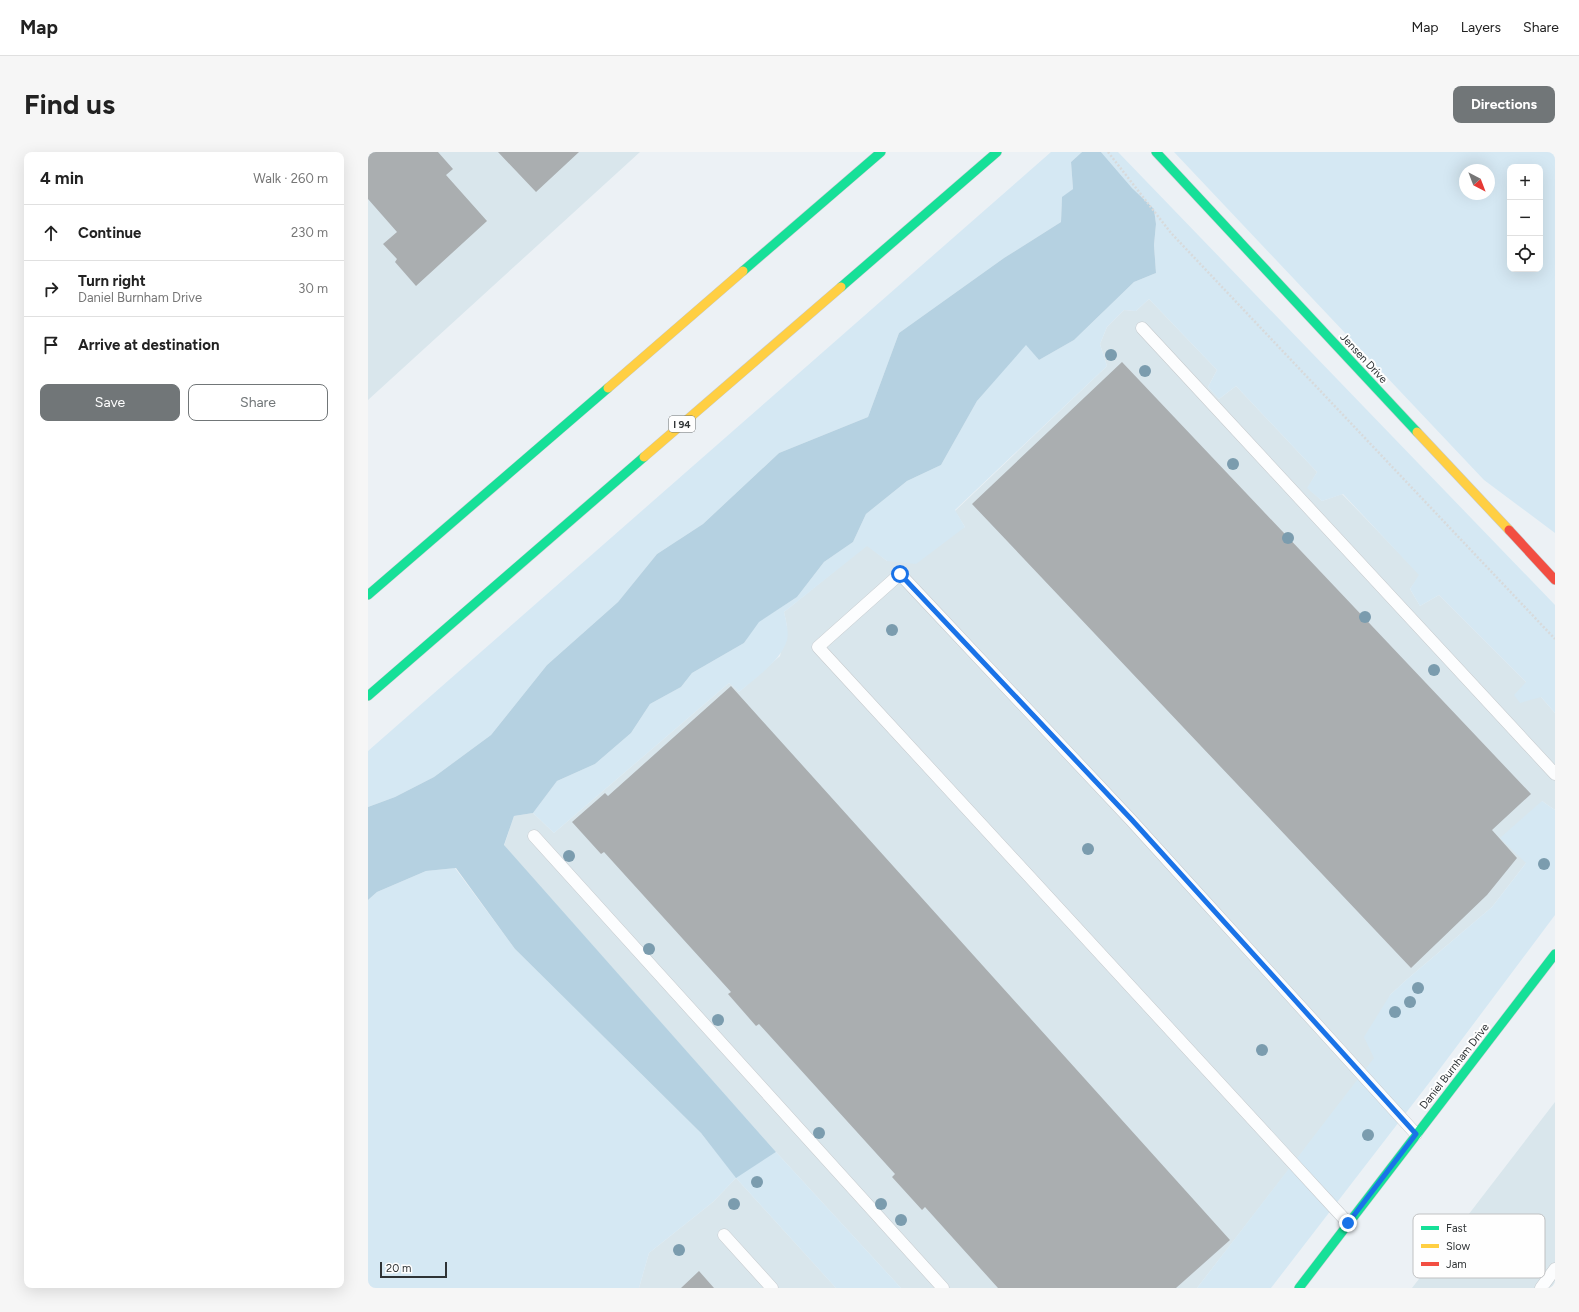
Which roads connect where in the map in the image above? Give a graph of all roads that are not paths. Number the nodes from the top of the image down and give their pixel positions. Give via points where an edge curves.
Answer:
1 (881, 152) edge
2 (997, 152) edge
3 (1156, 152) edge
4 (1142, 328) dead end
5 (1555, 580) edge
6 (368, 595) edge
7 (368, 696) edge
8 (1555, 774) edge
9 (534, 836) dead end
10 (1555, 954) edge
11 (1416, 1134) junction
12 (1348, 1223) junction
13 (724, 1235) dead end
14 (1555, 1269) edge
15 (772, 1288) edge
16 (943, 1288) edge
17 (1299, 1288) edge
18 (1541, 1288) edge

1 - 6 main road
2 - 7 main road, I 94
3 - 5 main road, Jensen Drive
4 - 8 lane
9 - 16 lane
10 - 11 main road, Daniel Burnham Drive
11 - 12 main road, Daniel Burnham Drive
11 - 12 lane via 1132,820 900,574 818,647
12 - 17 main road, Daniel Burnham Drive
13 - 15 lane
14 - 18 lane

